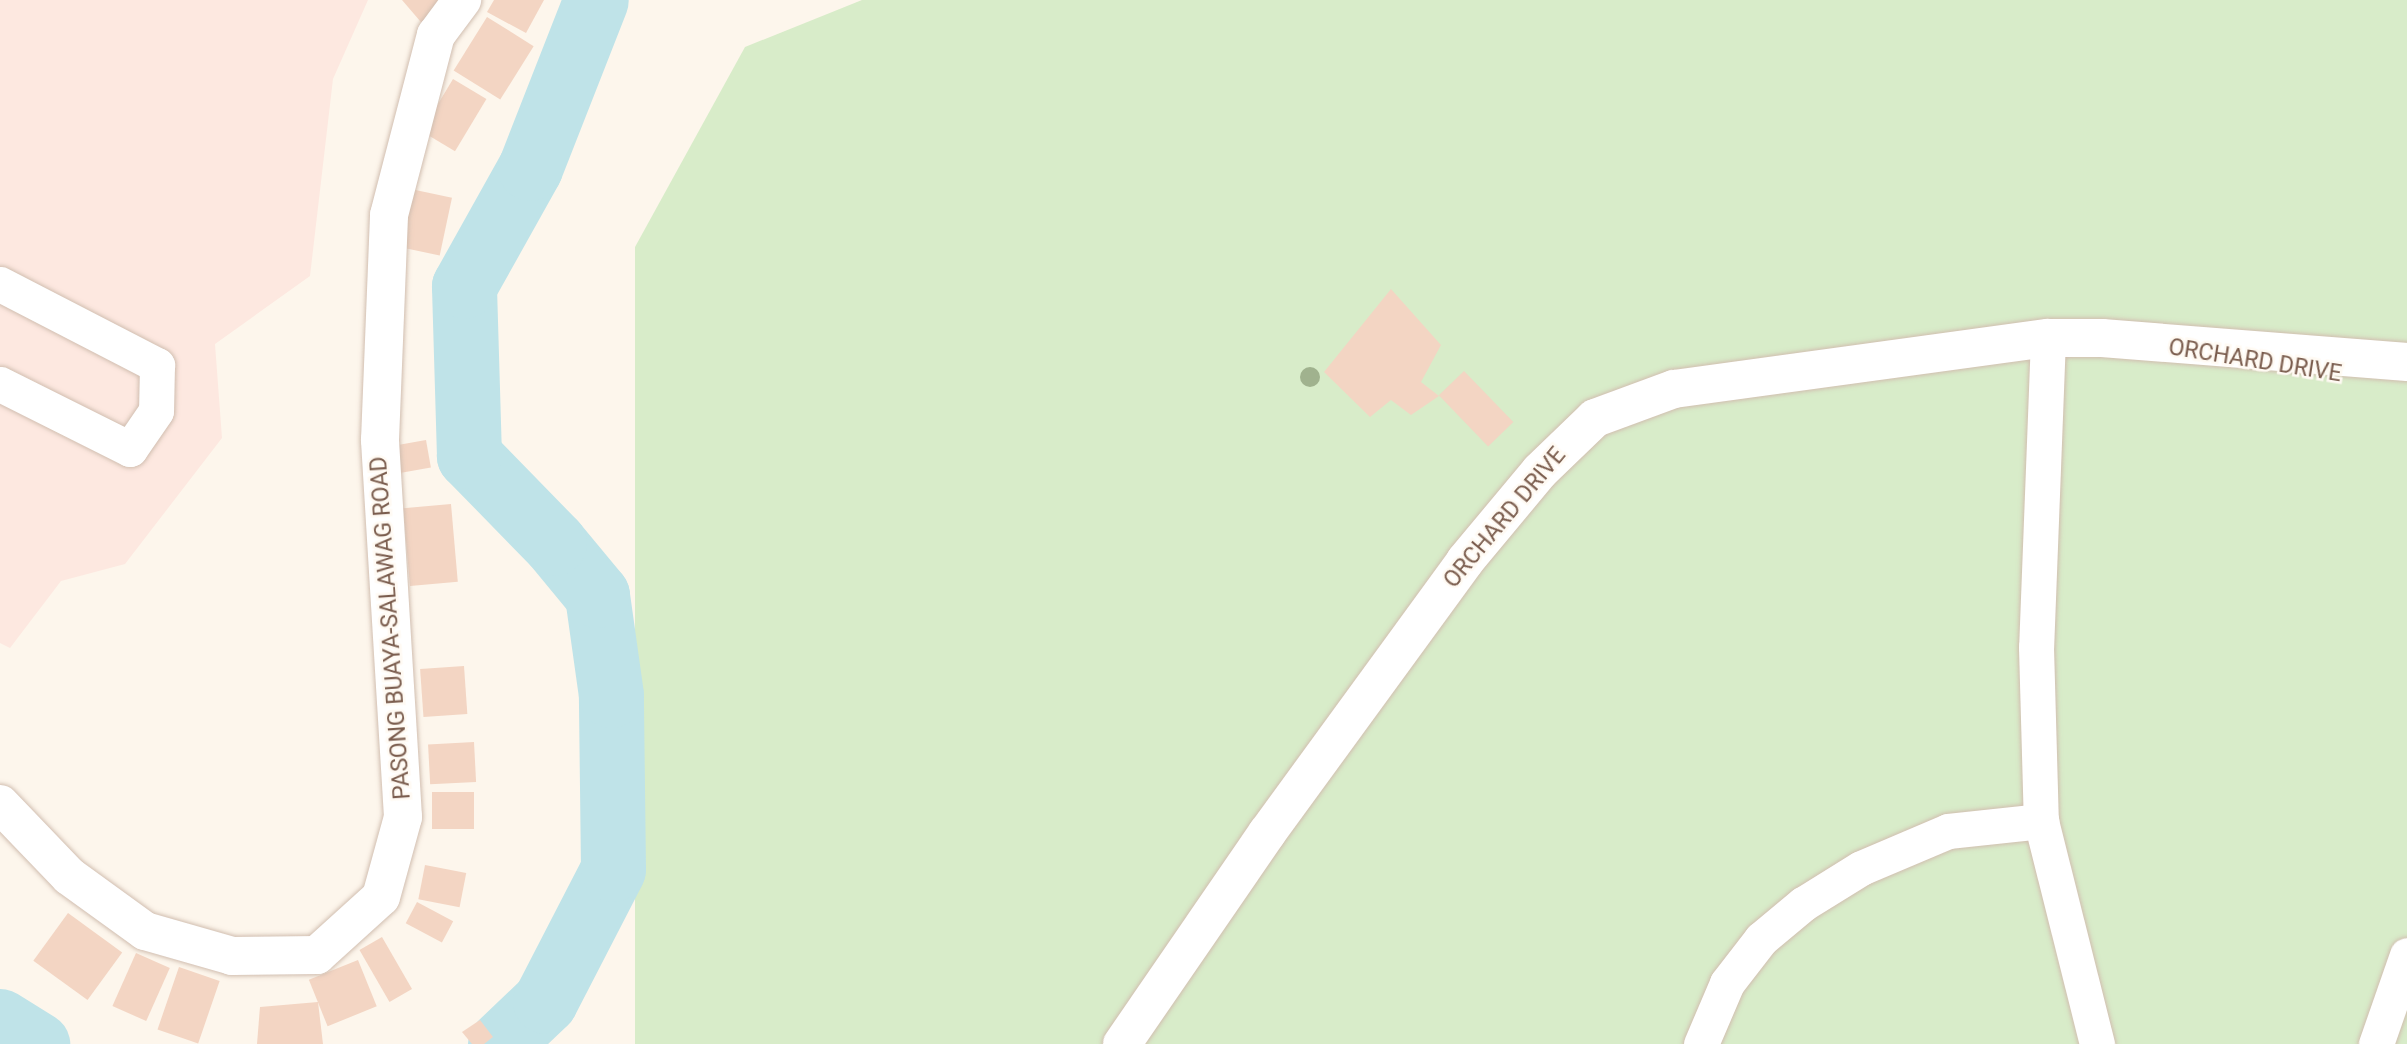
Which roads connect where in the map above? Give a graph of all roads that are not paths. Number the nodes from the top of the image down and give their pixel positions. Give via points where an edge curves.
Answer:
1 (462, 0) edge
2 (0, 284) edge
3 (2048, 338) junction
4 (2102, 338) junction
5 (2407, 362) edge
6 (0, 384) edge
7 (2407, 384) edge
8 (0, 804) edge
9 (2041, 821) junction
10 (2407, 955) edge
11 (1122, 1044) edge
12 (1701, 1044) edge
13 (2097, 1044) edge
14 (2376, 1044) edge

1 - 8 street, PASONG BUAYA-SALAWAG ROAD via 436,36 389,215 380,440 403,817 381,897 317,955 232,956 145,931 69,876
2 - 6 street via 157,365 156,411 130,449
3 - 4 street, ORCHARD DRIVE
3 - 9 street via 2036,647
3 - 11 street, ORCHARD DRIVE via 1674,389 1595,418 1540,471 1465,561 1267,833
4 - 5 street, ORCHARD DRIVE
4 - 7 street, ORCHARD DRIVE
9 - 12 street via 1948,831 1861,868 1803,904 1761,939 1727,983
9 - 13 street
10 - 14 street

